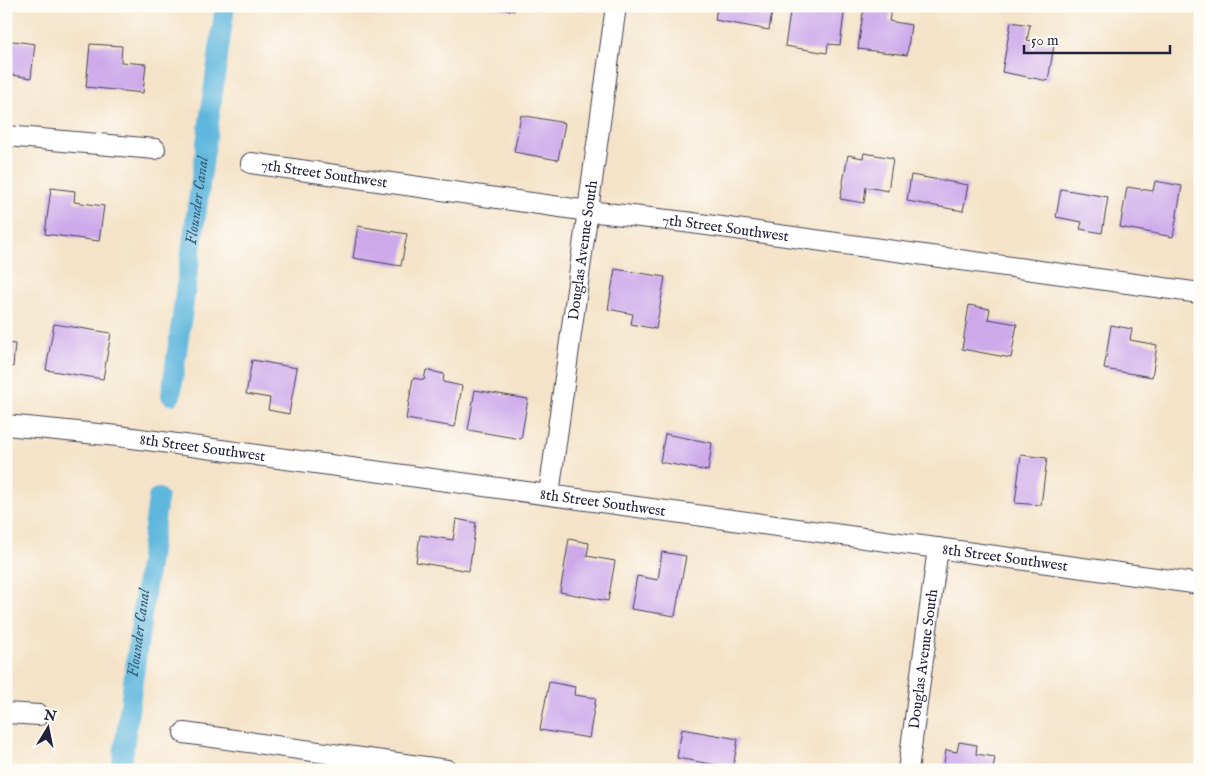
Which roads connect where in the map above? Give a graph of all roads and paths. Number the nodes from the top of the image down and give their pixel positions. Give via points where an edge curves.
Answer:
1 (616, 6) edge
2 (6, 136) edge
3 (154, 149) dead end
4 (251, 163) dead end
5 (588, 211) junction
6 (1200, 293) edge
7 (6, 425) edge
8 (549, 494) junction
9 (938, 548) junction
10 (1200, 584) edge
11 (6, 713) edge
12 (39, 715) dead end
13 (184, 733) dead end
14 (447, 770) edge
15 (908, 770) edge

1 - 5 street, Douglas Avenue South
2 - 3 street
4 - 5 street, 7th Street Southwest
5 - 6 street, 7th Street Southwest
5 - 8 street, Douglas Avenue South
7 - 8 street, 8th Street Southwest via 118,436
8 - 9 street, 8th Street Southwest
9 - 10 street, 8th Street Southwest
9 - 15 street, Douglas Avenue South
11 - 12 street
13 - 14 street

